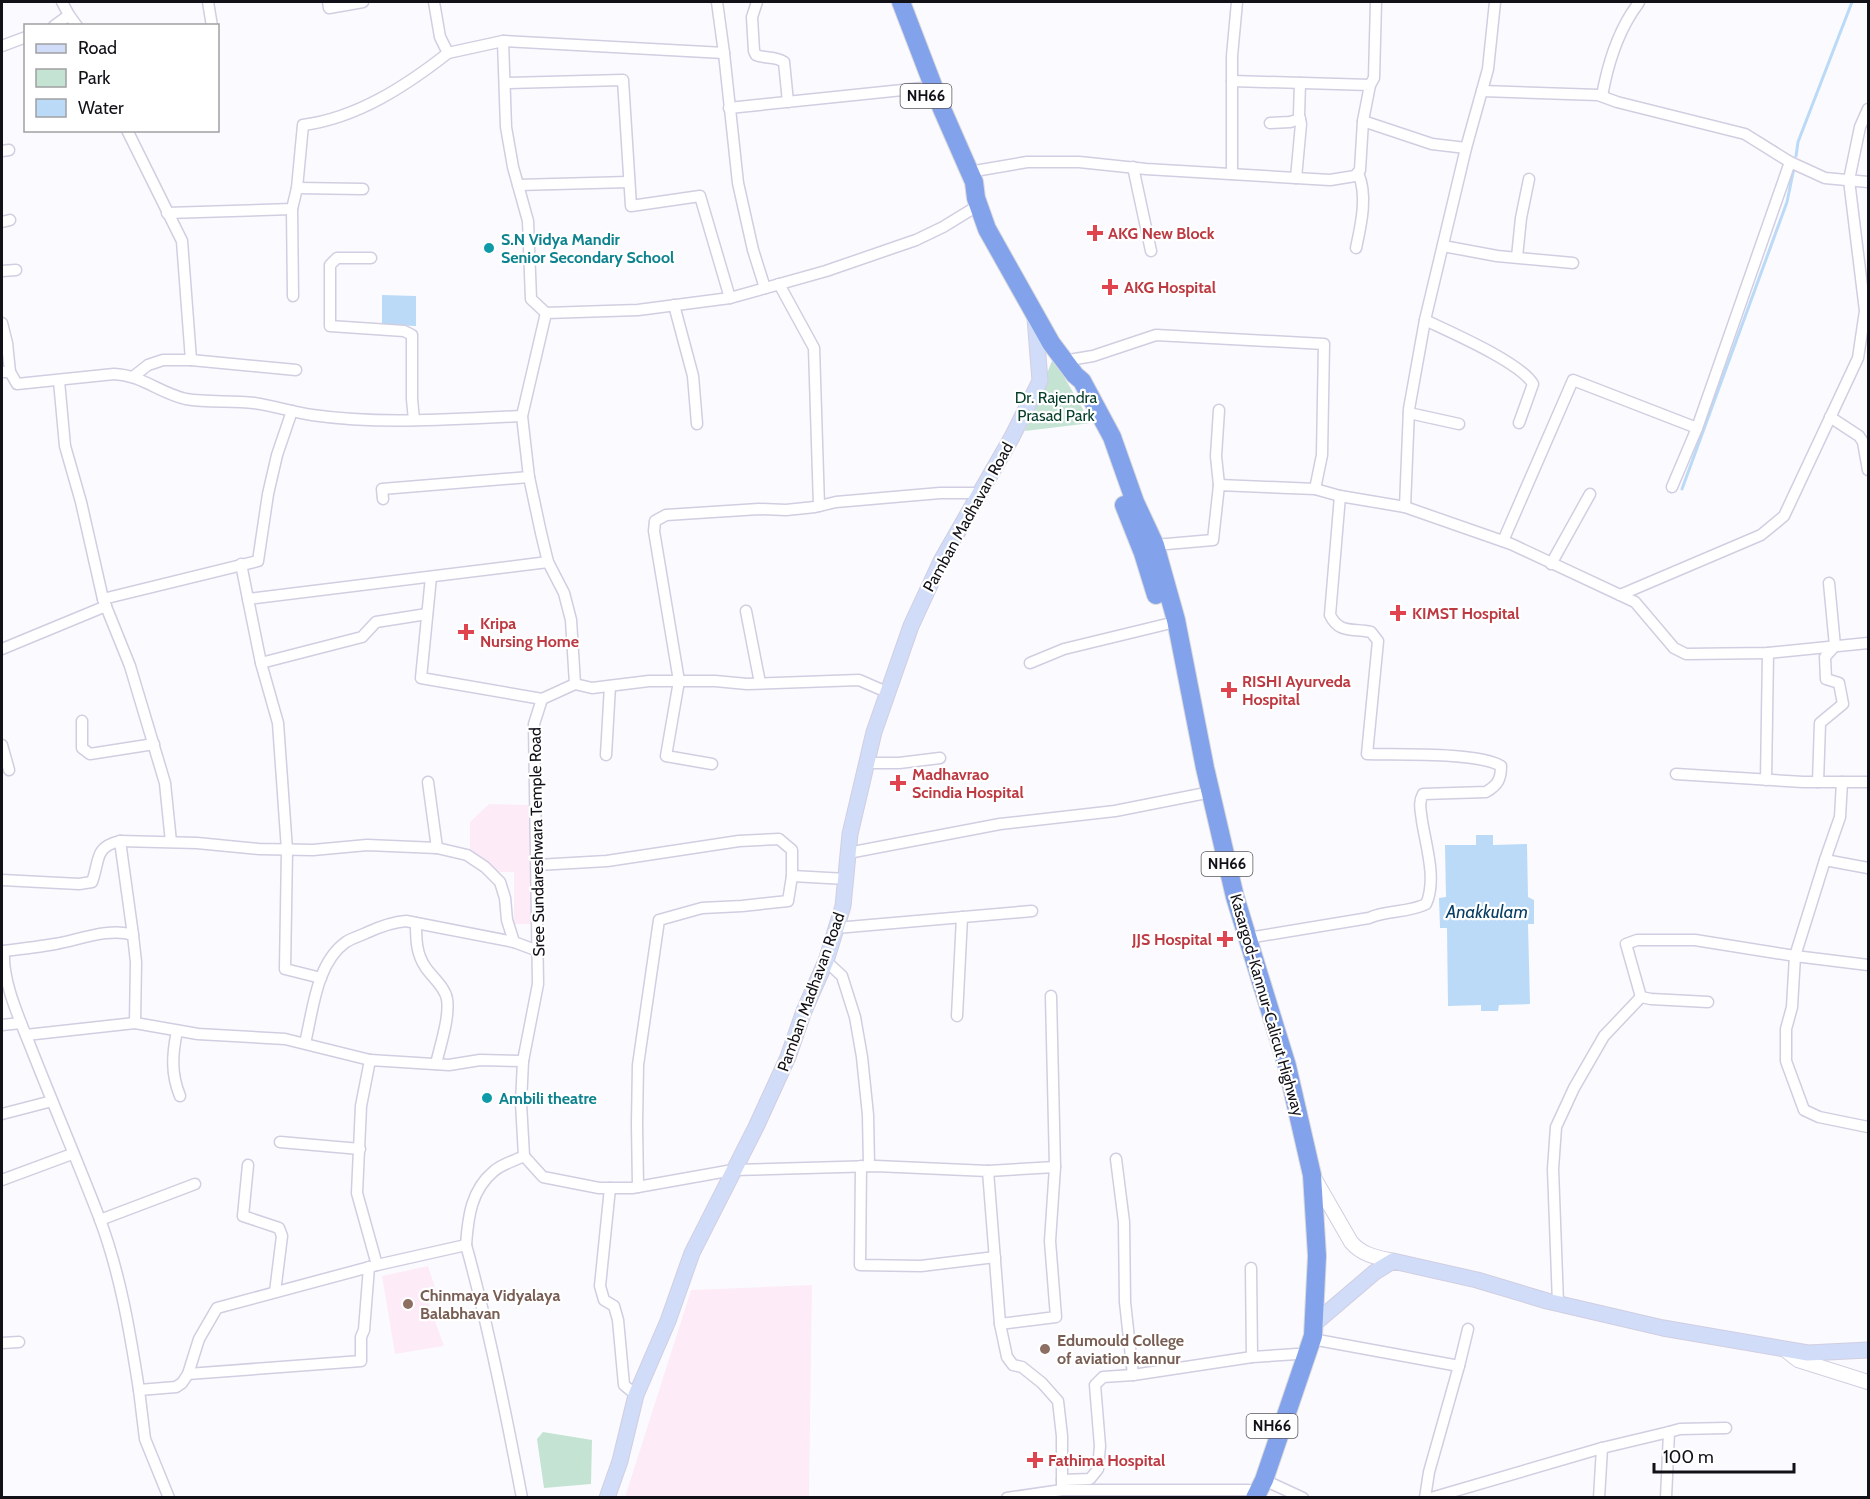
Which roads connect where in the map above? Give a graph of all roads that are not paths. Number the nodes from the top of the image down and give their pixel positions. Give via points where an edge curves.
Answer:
1 (62, 2) edge
2 (208, 2) edge
3 (328, 2) edge
4 (363, 2) edge
5 (434, 2) edge
6 (717, 2) edge
7 (757, 2) edge
8 (891, 2) edge
9 (901, 2) edge
10 (1237, 2) edge
11 (1376, 2) edge
12 (1495, 2) edge
13 (1639, 2) edge
14 (69, 15) junction
15 (57, 24) edge
16 (75, 24) edge
17 (212, 24) edge
18 (24, 38) edge
19 (503, 42) junction
20 (2, 46) edge
21 (448, 53) junction
22 (724, 53) junction
23 (1232, 81) junction
24 (505, 83) junction
25 (1300, 83) junction
26 (1370, 85) junction
27 (922, 88) junction
28 (1482, 91) junction
29 (1602, 96) junction
30 (788, 102) junction
31 (729, 108) junction
32 (1869, 109) edge
33 (1300, 119) junction
34 (1363, 121) junction
35 (1270, 123) dead end
36 (127, 132) edge
37 (1466, 148) junction
38 (1790, 162) junction
39 (1132, 167) junction
40 (1358, 173) junction
41 (1232, 174) junction
42 (1296, 178) junction
43 (1529, 178) dead end
44 (1849, 180) junction
45 (629, 182) junction
46 (1869, 182) edge
47 (518, 185) junction
48 (297, 188) junction
49 (363, 189) dead end
50 (973, 189) junction
51 (292, 209) junction
52 (167, 213) junction
53 (1443, 246) junction
54 (1356, 248) dead end
55 (1151, 251) dead end
56 (1517, 257) junction
57 (371, 258) dead end
58 (1573, 263) dead end
59 (16, 270) dead end
60 (2, 272) edge
61 (779, 284) junction
62 (765, 288) junction
63 (293, 296) dead end
64 (730, 298) junction
65 (674, 305) junction
66 (1035, 312) junction
67 (546, 313) junction
68 (1425, 320) junction
69 (2, 323) edge
70 (191, 360) junction
71 (296, 370) dead end
72 (6, 372) edge
73 (1073, 373) junction
74 (134, 376) junction
75 (59, 381) junction
76 (1219, 410) dead end
77 (292, 411) junction
78 (1409, 413) junction
79 (522, 416) junction
80 (1830, 417) junction
81 (414, 420) junction
82 (1519, 423) dead end
83 (697, 424) dead end
84 (1459, 424) dead end
85 (1697, 428) junction
86 (1864, 436) edge
87 (1869, 470) edge
88 (529, 477) junction
89 (1219, 485) junction
90 (1672, 487) dead end
91 (1315, 489) junction
92 (980, 493) junction
93 (1590, 494) dead end
94 (1340, 496) junction
95 (383, 499) dead end
96 (1130, 505) junction
97 (819, 506) junction
98 (1405, 507) junction
99 (1503, 541) junction
100 (1155, 545) junction
101 (548, 562) junction
102 (241, 564) junction
103 (1551, 564) junction
104 (431, 577) junction
105 (1829, 582) dead end
106 (1620, 595) junction
107 (248, 599) junction
108 (104, 602) junction
109 (746, 611) dead end
110 (427, 614) junction
111 (1167, 624) junction
112 (1869, 643) edge
113 (1835, 646) junction
114 (2, 649) edge
115 (1768, 653) junction
116 (261, 663) junction
117 (1030, 663) dead end
118 (679, 681) junction
119 (760, 683) junction
120 (575, 684) junction
121 (610, 686) junction
122 (889, 693) junction
123 (542, 699) junction
124 (82, 721) dead end
125 (154, 744) junction
126 (2, 745) edge
127 (606, 755) dead end
128 (940, 758) dead end
129 (868, 763) junction
130 (712, 764) dead end
131 (9, 770) dead end
132 (1676, 774) dead end
133 (1766, 780) junction
134 (428, 782) dead end
135 (1818, 782) junction
136 (1842, 782) junction
137 (1869, 782) edge
138 (1201, 794) junction
139 (120, 842) junction
140 (171, 842) junction
141 (437, 848) junction
142 (287, 850) junction
143 (848, 853) junction
144 (1825, 860) junction
145 (537, 865) junction
146 (1869, 868) edge
147 (792, 876) junction
148 (846, 879) junction
149 (2, 880) edge
150 (1032, 911) dead end
151 (962, 917) junction
152 (416, 923) junction
153 (836, 928) junction
154 (133, 935) junction
155 (1248, 938) junction
156 (514, 942) junction
157 (3, 951) edge
158 (538, 951) junction
159 (1795, 956) junction
160 (826, 961) junction
161 (1869, 965) edge
162 (321, 978) junction
163 (1051, 996) dead end
164 (1641, 997) junction
165 (1708, 1002) dead end
166 (957, 1016) dead end
167 (21, 1023) junction
168 (135, 1023) junction
169 (2, 1025) edge
170 (177, 1031) junction
171 (26, 1035) junction
172 (305, 1043) junction
173 (370, 1060) junction
174 (523, 1061) junction
175 (436, 1064) junction
176 (180, 1096) dead end
177 (52, 1101) junction
178 (2, 1113) edge
179 (1869, 1127) edge
180 (280, 1142) dead end
181 (360, 1149) junction
182 (72, 1154) junction
183 (524, 1156) junction
184 (1116, 1159) dead end
185 (248, 1165) dead end
186 (865, 1166) junction
187 (1055, 1167) junction
188 (733, 1170) junction
189 (988, 1171) junction
190 (1312, 1175) junction
191 (2, 1180) edge
192 (195, 1184) dead end
193 (638, 1187) junction
194 (610, 1188) junction
195 (100, 1220) junction
196 (466, 1245) junction
197 (995, 1257) junction
198 (1393, 1261) junction
199 (373, 1266) junction
200 (1251, 1268) dead end
201 (275, 1292) junction
202 (1558, 1303) junction
203 (1000, 1324) junction
204 (1468, 1329) dead end
205 (1306, 1339) junction
206 (19, 1342) dead end
207 (2, 1343) edge
208 (1784, 1349) junction
209 (1869, 1350) edge
210 (1252, 1357) junction
211 (1459, 1366) junction
212 (188, 1374) junction
213 (1133, 1375) junction
214 (1869, 1382) edge
215 (139, 1390) junction
216 (636, 1395) junction
217 (1726, 1428) dead end
218 (1669, 1432) junction
219 (1602, 1448) junction
220 (1062, 1485) junction
221 (1253, 1491) edge
222 (611, 1493) edge
223 (169, 1497) edge
224 (522, 1497) edge
225 (1007, 1497) edge
226 (1303, 1497) edge
227 (1425, 1497) edge
228 (1431, 1497) edge
229 (1599, 1497) edge
230 (1666, 1497) edge

1 - 14 street
2 - 17 street
3 - 4 street via 329,8
5 - 21 street via 440,37
6 - 22 street
7 - 30 street via 752,17 754,51 760,57 783,62
8 - 27 highway, Kasargod-Kannur-Calicut Highway / NH66
9 - 50 highway, Kasargod-Kannur-Calicut Highway / NH66
10 - 23 street
11 - 26 street via 1374,78
12 - 28 street
13 - 29 street via 1616,45
14 - 15 street
14 - 16 street
18 - 20 street
19 - 21 street
19 - 22 street
19 - 24 street
21 - 48 street via 390,95 322,122 303,125
22 - 31 street
23 - 25 street
23 - 41 street
24 - 45 street via 623,80
24 - 47 street via 506,127
25 - 26 street
25 - 33 street
26 - 34 street
27 - 30 street
27 - 50 highway, Kasargod-Kannur-Calicut Highway / NH66
28 - 29 street
28 - 37 street
29 - 38 street via 1745,134
30 - 31 street
31 - 62 street via 738,183
32 - 44 street via 1860,127
33 - 35 street
33 - 42 street
34 - 37 street via 1432,144
34 - 40 street
36 - 52 street
37 - 53 street
38 - 44 street via 1825,178
38 - 85 street
39 - 41 street
39 - 50 street via 1027,162
39 - 55 street
40 - 42 street via 1330,180
40 - 54 street via 1362,211
41 - 42 street
43 - 56 street
44 - 46 street
44 - 80 street via 1865,311 1858,358
45 - 47 street
45 - 64 street via 631,206 700,196
47 - 67 street via 528,221 531,299
48 - 49 street
48 - 51 street
50 - 61 street via 943,227 916,240
50 - 66 highway, Kasargod-Kannur-Calicut Highway / NH66 via 987,229
51 - 52 street
51 - 63 street
52 - 70 street via 182,241
53 - 56 street
53 - 68 street
56 - 58 street
57 - 81 street via 337,258 330,265 330,326 404,331 412,335
59 - 60 street
61 - 62 street
61 - 97 street via 814,348
62 - 64 street
64 - 65 street
65 - 67 street
65 - 83 street via 693,376
66 - 73 highway, Kasargod-Kannur-Calicut Highway / NH66
66 - 92 main road, Pamban Madhavan Road via 1040,381
67 - 79 street
68 - 78 street
68 - 82 street via 1529,376 1533,384
69 - 72 street via 7,343
70 - 71 street
70 - 74 street via 163,360
72 - 75 street via 17,384
73 - 91 street via 1093,356 1156,334 1324,344 1322,455
73 - 96 highway, Kasargod-Kannur-Calicut Highway / NH66
74 - 75 street via 114,374
74 - 77 street via 166,393 188,399 255,403
75 - 108 street via 65,446
76 - 89 street
77 - 81 street
77 - 102 street via 268,494 258,561
78 - 84 street
78 - 98 street
79 - 81 street
79 - 88 street
80 - 86 street
80 - 106 street via 1784,516 1761,535
85 - 90 street
85 - 99 street via 1573,380
86 - 87 street
88 - 95 street via 382,489
88 - 101 street
89 - 91 street
89 - 100 street via 1213,540
91 - 94 street
92 - 97 street
92 - 122 main road, Pamban Madhavan Road via 941,561 911,626
93 - 103 street
94 - 98 street
94 - 155 street via 1330,615 1341,628 1371,632 1378,642 1367,754 1493,761 1501,766 1501,778 1486,792 1423,794 1420,806 1430,873 1426,904 1369,918
96 - 100 highway, Kasargod-Kannur-Calicut Highway / NH66
96 - 111 highway, Kasargod-Kannur-Calicut Highway / NH66
97 - 118 street via 666,515 655,520
98 - 99 street
99 - 103 street
100 - 155 highway, Kasargod-Kannur-Calicut Highway / NH66 via 1176,620 1224,853
101 - 104 street
101 - 120 street via 564,593 571,620
102 - 107 street
102 - 108 street
103 - 106 street
104 - 107 street
104 - 110 street
105 - 113 street
106 - 115 street via 1635,602 1674,648 1686,654
107 - 116 street
108 - 114 street
108 - 125 street via 130,666
109 - 119 street
110 - 116 street via 376,622 362,637
110 - 123 street via 421,678
111 - 117 street via 1064,649
111 - 138 highway, Kasargod-Kannur-Calicut Highway / NH66
112 - 113 street
113 - 115 street
113 - 135 street via 1825,657 1826,679 1839,683 1843,704 1820,723
115 - 133 street
116 - 142 street via 278,723
118 - 119 street
118 - 121 street
118 - 130 street via 666,756
119 - 122 street via 859,680
120 - 121 street via 592,688
120 - 123 street
121 - 127 street
122 - 129 main road, Pamban Madhavan Road via 874,732
123 - 145 street, Sree Sundareshwara Temple Road via 534,724
124 - 125 street via 82,748 90,754
125 - 140 street via 165,783
126 - 131 street
128 - 129 street via 899,764
129 - 143 main road, Pamban Madhavan Road
132 - 133 street
133 - 135 street
134 - 141 street
135 - 136 street
136 - 137 street
136 - 144 street via 1840,817
138 - 143 street via 1115,811 1000,824
138 - 205 highway, Kasargod-Kannur-Calicut Highway / NH66 via 1301,1170
139 - 140 street
139 - 149 street via 104,847 92,882
139 - 154 street
140 - 142 street
141 - 142 street via 367,845
141 - 156 street via 467,855 500,882
142 - 162 street via 285,969
143 - 148 main road, Pamban Madhavan Road
144 - 146 street
144 - 159 street
145 - 147 street via 607,861 738,841 779,839 792,850
145 - 158 street, Sree Sundareshwara Temple Road
147 - 148 street
147 - 193 street via 788,901 702,908 659,920 638,1065
148 - 153 main road, Pamban Madhavan Road
150 - 151 street
151 - 153 street
151 - 166 street
152 - 156 street
152 - 162 street via 394,922 346,942 329,960
152 - 175 street via 416,947 447,997
153 - 160 main road, Pamban Madhavan Road
154 - 157 street via 97,935
154 - 168 street
155 - 190 highway, Kasargod-Kannur-Calicut Highway / NH66 via 1287,1066
156 - 158 street
157 - 167 street
158 - 174 street, Sree Sundareshwara Temple Road via 538,984
159 - 161 street
159 - 164 street via 1695,940 1637,940 1626,944
159 - 179 street via 1786,1061 1804,1110
160 - 186 street via 842,976 855,1017 868,1115
160 - 188 main road, Pamban Madhavan Road via 788,1057
162 - 172 street
163 - 187 street
164 - 165 street
164 - 202 street via 1604,1036 1556,1127 1553,1169
167 - 169 street
167 - 171 street
168 - 170 street
168 - 171 street
170 - 172 street
170 - 176 street via 172,1054 173,1080
171 - 177 street
172 - 173 street
173 - 175 street
173 - 181 street via 361,1106
174 - 175 street
174 - 183 street, Sree Sundareshwara Temple Road
177 - 178 street
177 - 182 street
180 - 181 street
181 - 199 street via 357,1193
182 - 191 street
182 - 195 street
183 - 194 street via 543,1177
183 - 196 street via 496,1170 481,1184 469,1212
184 - 213 street via 1124,1222 1125,1302
185 - 201 street via 243,1216 279,1228 282,1236
186 - 188 street
186 - 189 street
186 - 197 street via 860,1265 921,1266
187 - 189 street
187 - 203 street via 1050,1241 1056,1317
188 - 193 street
188 - 216 main road, Pamban Madhavan Road via 692,1253
189 - 197 street
190 - 198 street via 1359,1251
190 - 205 highway, Kasargod-Kannur-Calicut Highway / NH66 via 1317,1256
192 - 195 street
193 - 194 street
194 - 216 street via 600,1286 604,1300 614,1306 618,1320 624,1385
195 - 215 street via 130,1330
196 - 199 street
196 - 224 street via 480,1294
197 - 203 street
198 - 202 main road
198 - 205 main road via 1360,1284
199 - 201 street
199 - 212 street via 361,1337 361,1361
200 - 210 street
201 - 212 street via 217,1308 199,1339
202 - 208 main road via 1663,1328
203 - 220 street via 1007,1357 1013,1365 1042,1383 1058,1401
204 - 211 street
205 - 210 street
205 - 211 street
205 - 221 highway, Kasargod-Kannur-Calicut Highway / NH66
206 - 207 street
208 - 209 main road via 1808,1353
208 - 214 street via 1798,1360
210 - 213 street
211 - 227 street
212 - 215 street via 176,1387
213 - 220 street via 1098,1380 1098,1469 1090,1479
215 - 223 street via 145,1439
216 - 222 main road, Pamban Madhavan Road
217 - 218 street
218 - 219 street
218 - 230 street
219 - 228 street
219 - 229 street
220 - 221 street
220 - 225 street
221 - 226 street

